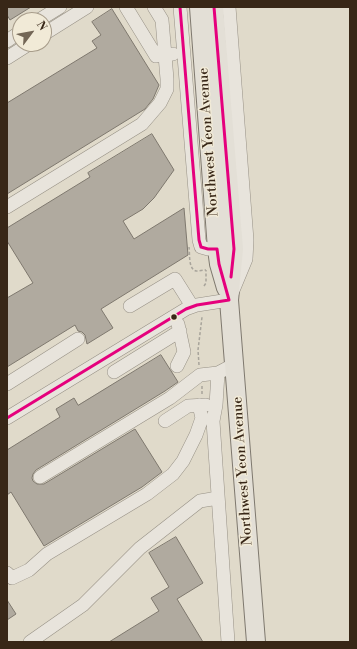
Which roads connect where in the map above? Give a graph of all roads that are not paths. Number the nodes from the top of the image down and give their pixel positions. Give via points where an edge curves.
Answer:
1 (87, 7) edge
2 (126, 7) edge
3 (154, 7) edge
4 (180, 7) edge
5 (199, 7) edge
6 (214, 7) edge
7 (229, 7) edge
8 (52, 29) edge
9 (16, 52) edge
10 (184, 53) junction
11 (165, 55) junction
12 (7, 58) edge
13 (7, 207) edge
14 (218, 249) junction
15 (229, 300) junction
16 (130, 306) dead end
17 (192, 306) junction
18 (175, 315) junction
19 (180, 331) junction
20 (78, 339) dead end
21 (119, 350) junction
22 (126, 364) junction
23 (234, 364) junction
24 (177, 366) dead end
25 (114, 372) dead end
26 (218, 373) junction
27 (7, 384) edge
28 (199, 405) junction
29 (216, 405) junction
30 (7, 418) edge
31 (165, 421) dead end
32 (40, 477) dead end
33 (218, 498) junction
34 (7, 573) edge
35 (30, 642) edge
36 (228, 642) edge
37 (256, 642) edge

1 - 8 street
2 - 11 street via 156,56
3 - 11 street via 162,20
4 - 10 street
5 - 14 highway, Northwest Yeon Avenue
6 - 15 highway, Northwest Yeon Avenue via 234,249
7 - 15 street via 247,240 246,259
9 - 12 street
10 - 11 street
10 - 14 street via 199,240 201,247
11 - 13 street via 167,89 160,103 142,124
14 - 15 highway, Northwest Yeon Avenue via 219,264
15 - 17 street
15 - 23 highway, Northwest Yeon Avenue
16 - 17 street via 175,279
17 - 18 street
18 - 19 street
18 - 21 street
19 - 22 street
19 - 24 street via 184,352
20 - 27 street
21 - 22 street
21 - 30 street
22 - 25 street
23 - 26 street
23 - 37 highway, Northwest Yeon Avenue
26 - 29 street
26 - 32 street via 200,375 170,398
28 - 29 street
28 - 31 street via 188,406
28 - 34 street via 202,418 196,435 174,474 147,494 47,554 29,570 12,578
29 - 33 street via 213,421
33 - 35 street via 200,501 140,548 83,605
33 - 36 street

